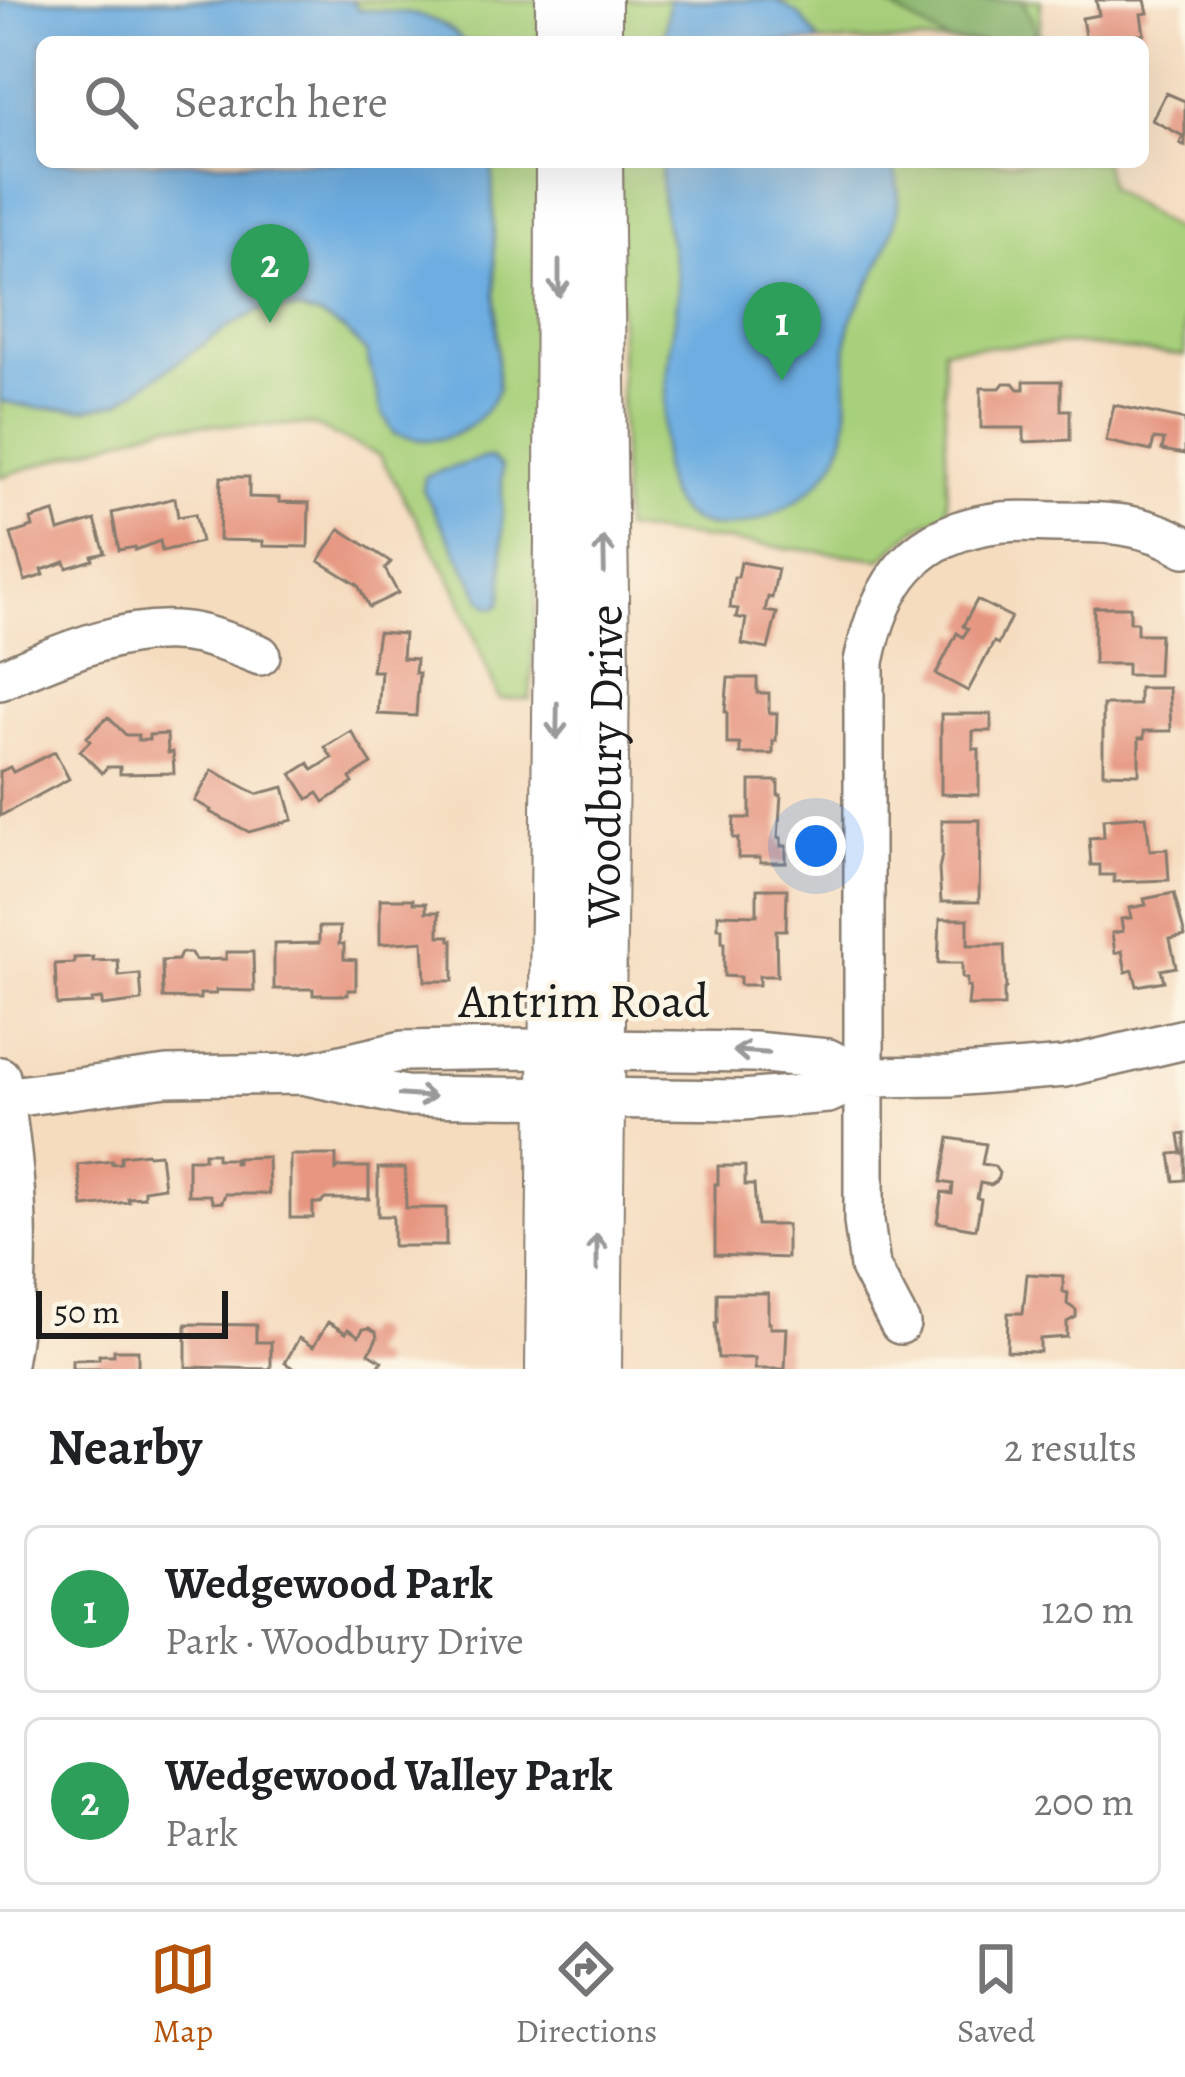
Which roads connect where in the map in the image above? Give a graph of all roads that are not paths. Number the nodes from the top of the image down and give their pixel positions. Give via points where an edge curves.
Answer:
1 (560, 0) edge
2 (597, 0) edge
3 (560, 36) edge
4 (597, 36) edge
5 (560, 168) edge
6 (598, 168) edge
7 (1185, 548) edge
8 (260, 655) dead end
9 (0, 680) edge
10 (1185, 1040) edge
11 (577, 1049) junction
12 (302, 1074) junction
13 (862, 1077) junction
14 (2, 1088) edge
15 (576, 1100) junction
16 (900, 1324) dead end
17 (5, 1369) edge
18 (550, 1369) edge
19 (597, 1369) edge

1 - 3 main road
2 - 4 main road
5 -> 11 main road, Woodbury Drive via 559,581
11 -> 6 main road, Woodbury Drive via 605,668
7 - 13 street via 1114,522 1004,522 938,540 886,590 864,662
8 - 9 street via 195,633 153,632 109,639
10 - 13 street, Antrim Road via 1065,1067
11 - 12 street, Antrim Road via 403,1051
13 -> 11 street, Antrim Road via 828,1059
11 - 15 main road, Woodbury Drive
12 - 14 street, Antrim Road
12 -> 15 street, Antrim Road via 405,1096
13 - 15 street, Antrim Road via 828,1093 791,1097
13 - 16 street via 866,1246
14 - 17 street via 16,1237
15 - 18 main road, Woodbury Drive
19 -> 15 main road, Woodbury Drive

